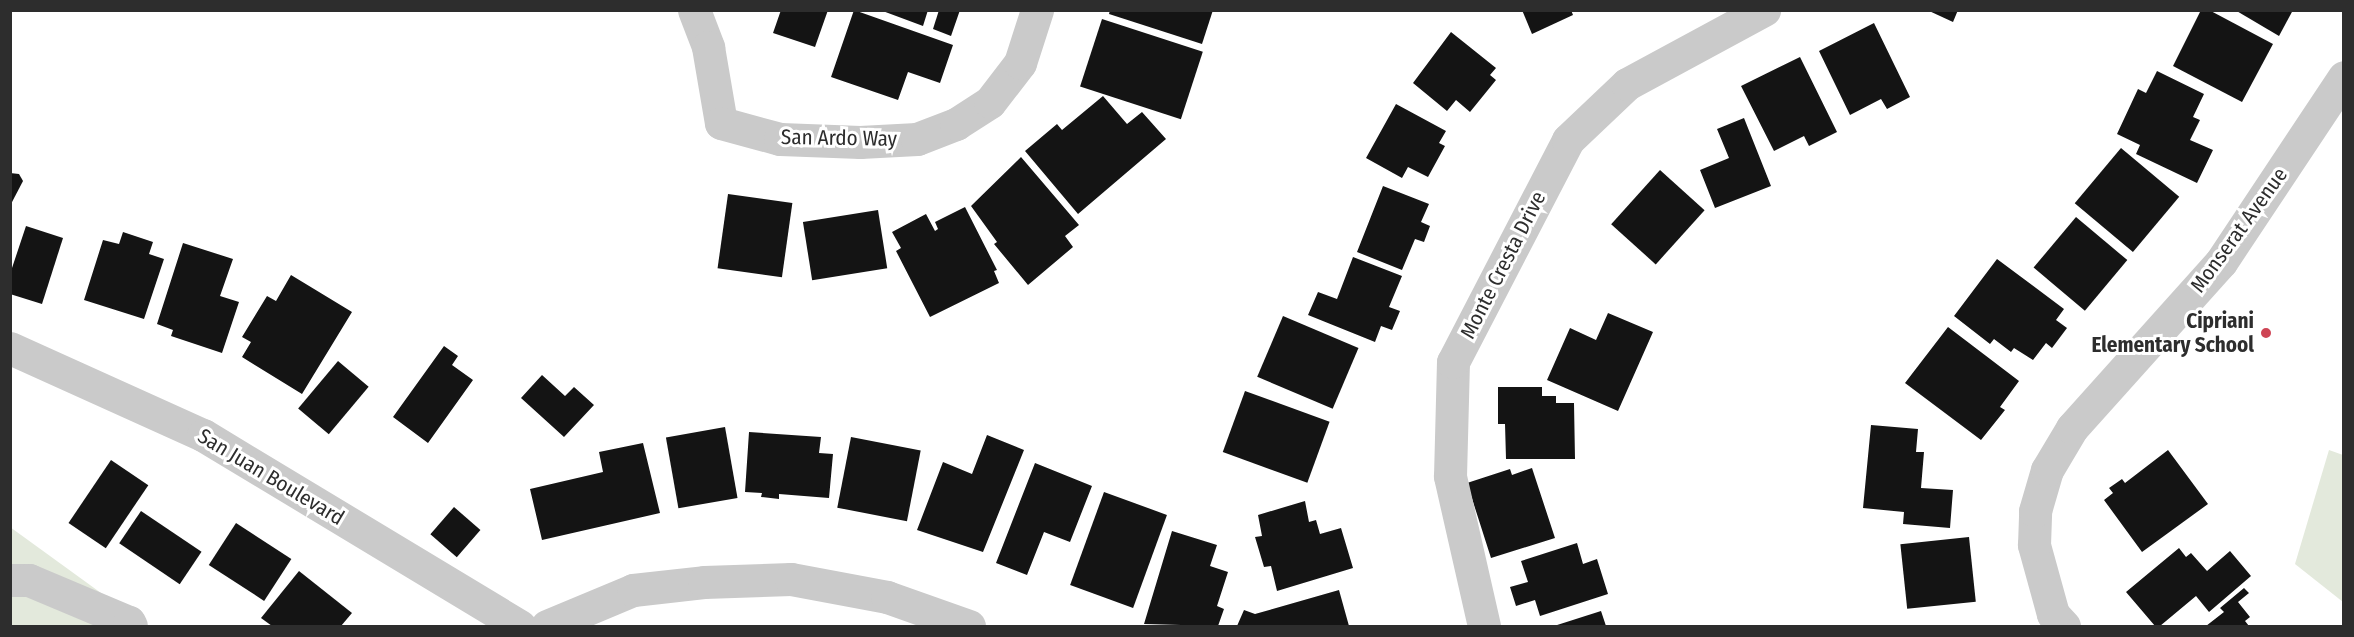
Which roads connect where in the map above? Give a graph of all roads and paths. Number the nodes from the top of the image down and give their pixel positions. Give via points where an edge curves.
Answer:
1 (694, 10) edge
2 (1036, 10) edge
3 (1764, 10) edge
4 (2343, 77) edge
5 (10, 348) edge
6 (10, 580) edge
7 (131, 627) edge
8 (520, 627) edge
9 (547, 627) edge
10 (969, 627) edge
11 (1484, 627) edge
12 (2064, 627) edge

1 - 2 street, San Ardo Way via 708,47 721,123 780,139 860,142 917,139 956,124 990,102 1020,63
3 - 11 street, Monte Cresta Drive via 1627,84 1568,141 1454,362 1450,476
4 - 12 street, Monserat Avenue via 2221,262 2072,428 2047,470 2035,511 2034,545 2053,614
5 - 8 street, San Juan Boulevard via 203,435
6 - 7 street via 29,580 129,622
9 - 10 street via 633,590 704,582 791,579 887,597

